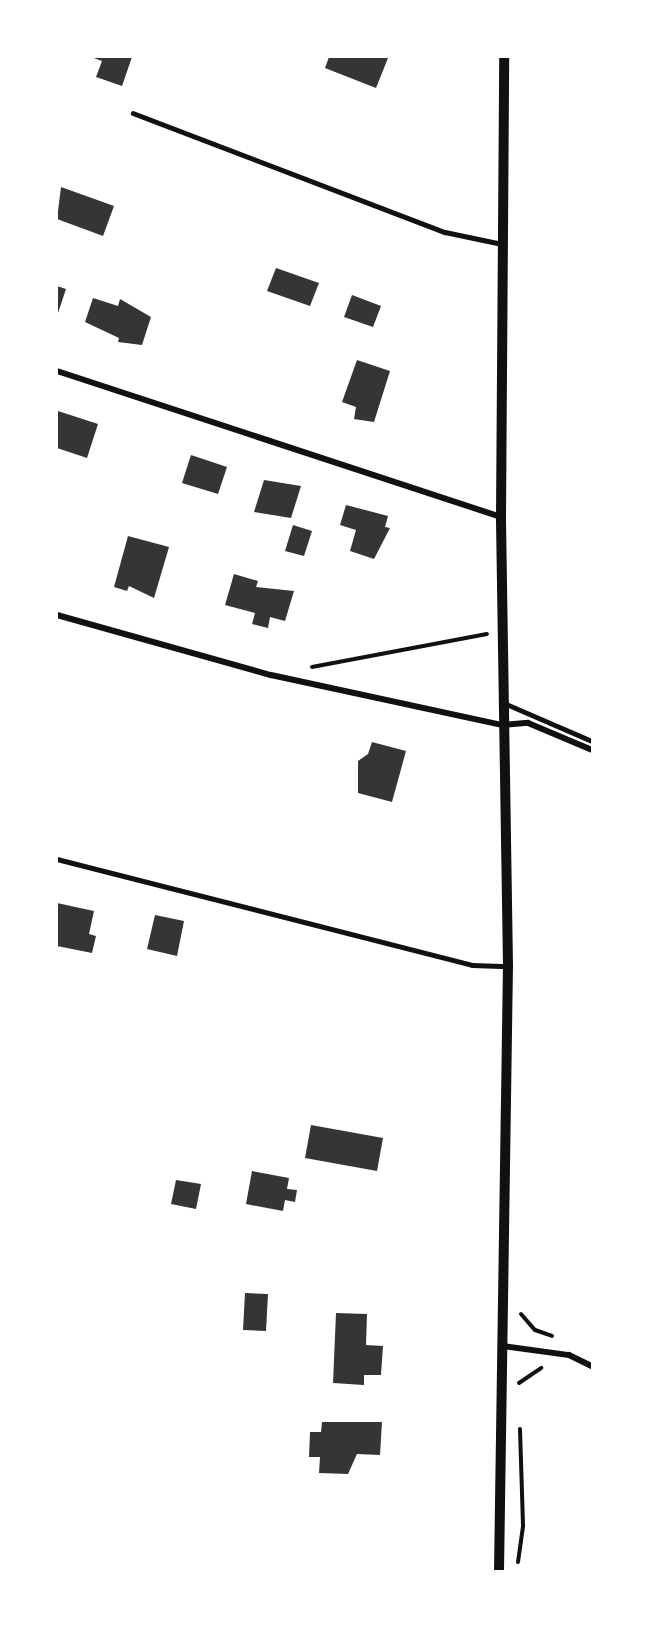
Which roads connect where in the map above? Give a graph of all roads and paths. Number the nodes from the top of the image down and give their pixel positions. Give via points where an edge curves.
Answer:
1 (504, 57) edge
2 (133, 113) dead end
3 (502, 244) junction
4 (57, 371) edge
5 (501, 517) junction
6 (57, 615) edge
7 (503, 630) junction
8 (306, 668) dead end
9 (503, 703) junction
10 (503, 725) junction
11 (592, 741) edge
12 (592, 750) edge
13 (57, 859) edge
14 (508, 966) junction
15 (501, 1346) junction
16 (592, 1366) edge
17 (548, 1368) dead end
18 (517, 1391) dead end
19 (519, 1420) dead end
20 (499, 1571) edge
21 (517, 1571) edge

1 - 3 street
2 - 3 lane via 445,232
3 - 5 street
4 - 5 street
5 - 7 street
6 - 10 street via 271,675
7 - 8 path
7 - 9 street
9 - 10 street
9 - 11 lane
10 - 12 street via 528,723
10 - 14 street
13 - 14 lane via 472,964
14 - 15 street
15 - 16 street via 569,1356
15 - 20 street
17 - 18 path via 527,1373
19 - 21 path via 524,1481

